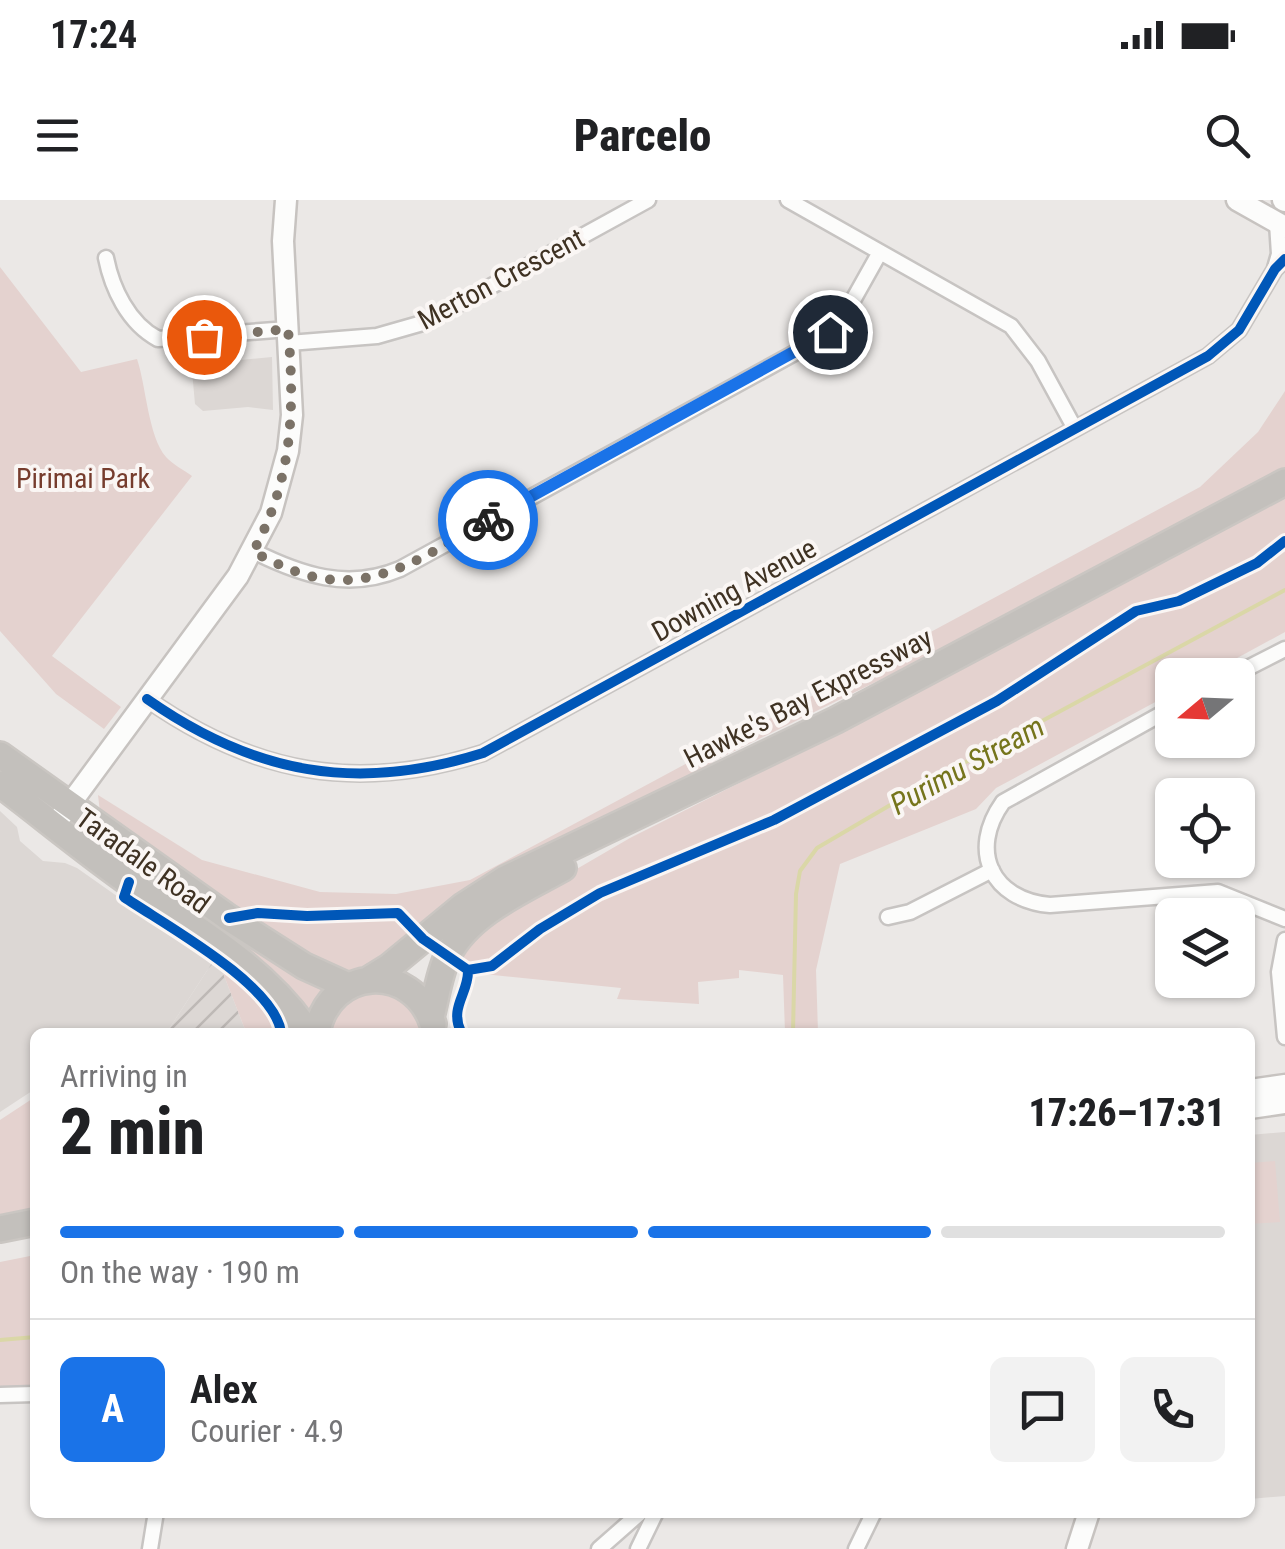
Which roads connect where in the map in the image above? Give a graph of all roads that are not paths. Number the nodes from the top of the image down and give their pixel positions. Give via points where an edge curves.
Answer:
1 (286, 200) edge
2 (648, 200) edge
3 (788, 200) edge
4 (1237, 200) edge
5 (1281, 225) edge
6 (880, 252) junction
7 (106, 258) dead end
8 (1280, 264) edge
9 (288, 336) junction
10 (1074, 427) junction
11 (1285, 482) edge
12 (1285, 491) edge
13 (253, 552) junction
14 (1285, 649) edge
15 (1255, 664) edge
16 (147, 699) junction
17 (1155, 717) edge
18 (0, 755) edge
19 (0, 784) edge
20 (62, 815) junction
21 (992, 870) junction
22 (888, 917) dead end
23 (1285, 919) edge
24 (1285, 940) edge
25 (358, 983) junction
26 (433, 1025) edge
27 (305, 1028) edge
28 (318, 1028) edge
29 (1285, 1037) edge
30 (1285, 1085) edge
31 (1255, 1089) edge
32 (1285, 1104) edge
33 (1255, 1107) edge
34 (30, 1223) edge
35 (0, 1229) edge
36 (30, 1239) edge
37 (0, 1244) edge
38 (30, 1394) edge
39 (0, 1395) edge
40 (155, 1518) edge
41 (634, 1518) edge
42 (653, 1518) edge
43 (871, 1518) edge
44 (1087, 1518) edge
45 (150, 1549) edge
46 (598, 1549) edge
47 (638, 1549) edge
48 (856, 1549) edge
49 (1077, 1549) edge

1 - 9 street
2 - 9 street, Merton Crescent via 426,322 377,336
3 - 6 street
4 - 5 street
5 - 8 street, Downing Avenue
6 - 10 street via 1010,326
6 - 13 street via 838,325 822,338 400,569 369,578 319,578
7 - 9 street, Merton Crescent via 112,288 158,339
8 - 10 street, Downing Avenue via 1224,344
9 - 13 street via 288,451
10 - 16 street, Downing Avenue via 514,738 448,764 370,775 291,767 212,740
11 - 25 highway, Hawke's Bay Expressway via 803,736 505,879
12 - 26 highway, Hawke's Bay Expressway via 500,904 448,954
13 - 16 street
14 - 15 street
16 - 20 street
17 - 21 street via 1003,802 986,839
18 - 20 highway, Taradale Road
19 - 20 highway, Taradale Road
20 - 25 highway, Taradale Road via 304,966
20 - 27 highway, Taradale Road via 129,882 276,990
21 - 22 street
21 - 23 street via 1006,890 1033,903 1218,892
24 - 29 street via 1279,972
25 - 26 highway, Taradale Road via 400,985 423,1004
25 - 28 highway, Hawke's Bay Expressway via 326,1006
30 - 31 street
32 - 33 street
34 - 35 highway
36 - 37 highway
38 - 39 street
40 - 45 street
41 - 46 street
42 - 47 street
43 - 48 street
44 - 49 street

